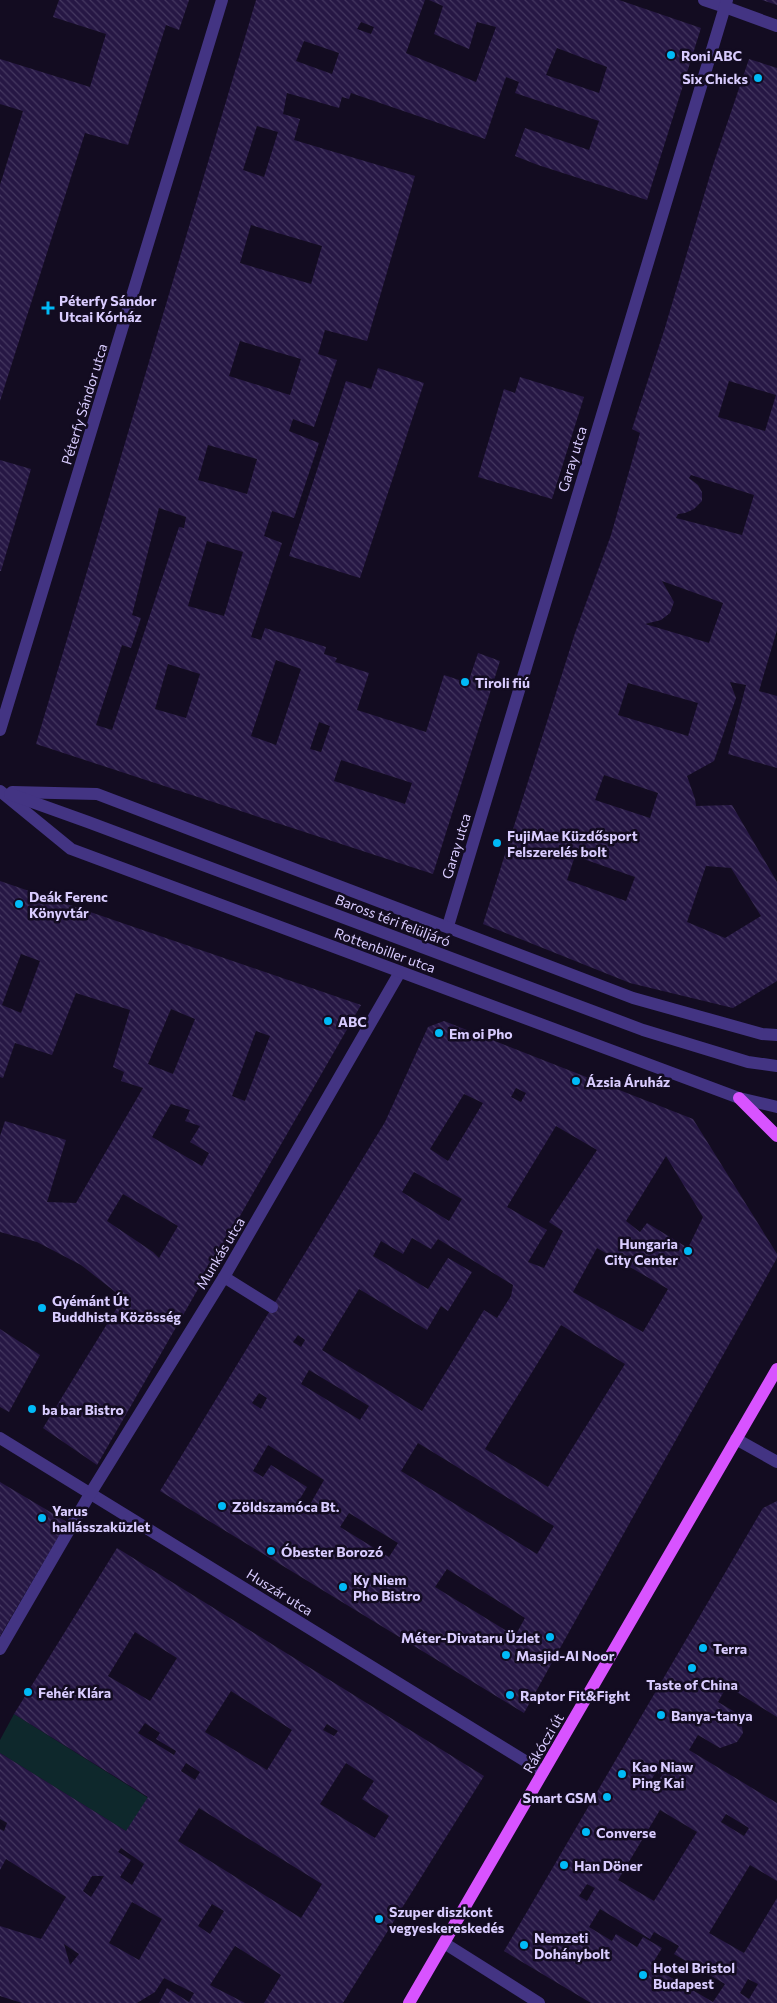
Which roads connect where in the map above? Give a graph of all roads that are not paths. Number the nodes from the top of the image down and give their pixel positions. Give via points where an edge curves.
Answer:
1 (222, 0) edge
2 (704, 0) edge
3 (726, 4) edge
4 (777, 26) edge
5 (0, 730) edge
6 (0, 791) edge
7 (448, 926) junction
8 (400, 972) junction
9 (777, 1036) edge
10 (777, 1066) edge
11 (739, 1098) junction
12 (777, 1107) edge
13 (777, 1136) edge
14 (224, 1277) junction
15 (272, 1307) dead end
16 (777, 1369) edge
17 (0, 1438) edge
18 (736, 1439) junction
19 (777, 1462) edge
20 (90, 1494) junction
21 (0, 1649) edge
22 (543, 1772) junction
23 (444, 1943) junction
24 (409, 2003) edge
25 (540, 2003) edge

1 - 5 street, Péterfy Sándor utca
2 - 3 street
3 - 4 street
3 - 7 street, Garay utca
6 - 7 street via 97,794
6 - 8 street, Rottenbiller utca via 71,849
6 - 10 street, Baross téri felüljáró via 643,1030 748,1062
7 - 9 street via 633,998
8 - 11 street, Rottenbiller utca
8 - 14 street, Munkás utca
11 - 12 street, Rottenbiller utca
11 - 13 main road
14 - 15 street
14 - 20 street, Munkás utca
16 - 18 main road, Rákóczi út
17 - 20 street, Huszár utca
18 - 19 street
18 - 22 main road, Rákóczi út
20 - 21 street, Munkás utca
20 - 22 street, Huszár utca
22 - 23 main road, Rákóczi út
23 - 24 main road, Rákóczi út
23 - 25 street

